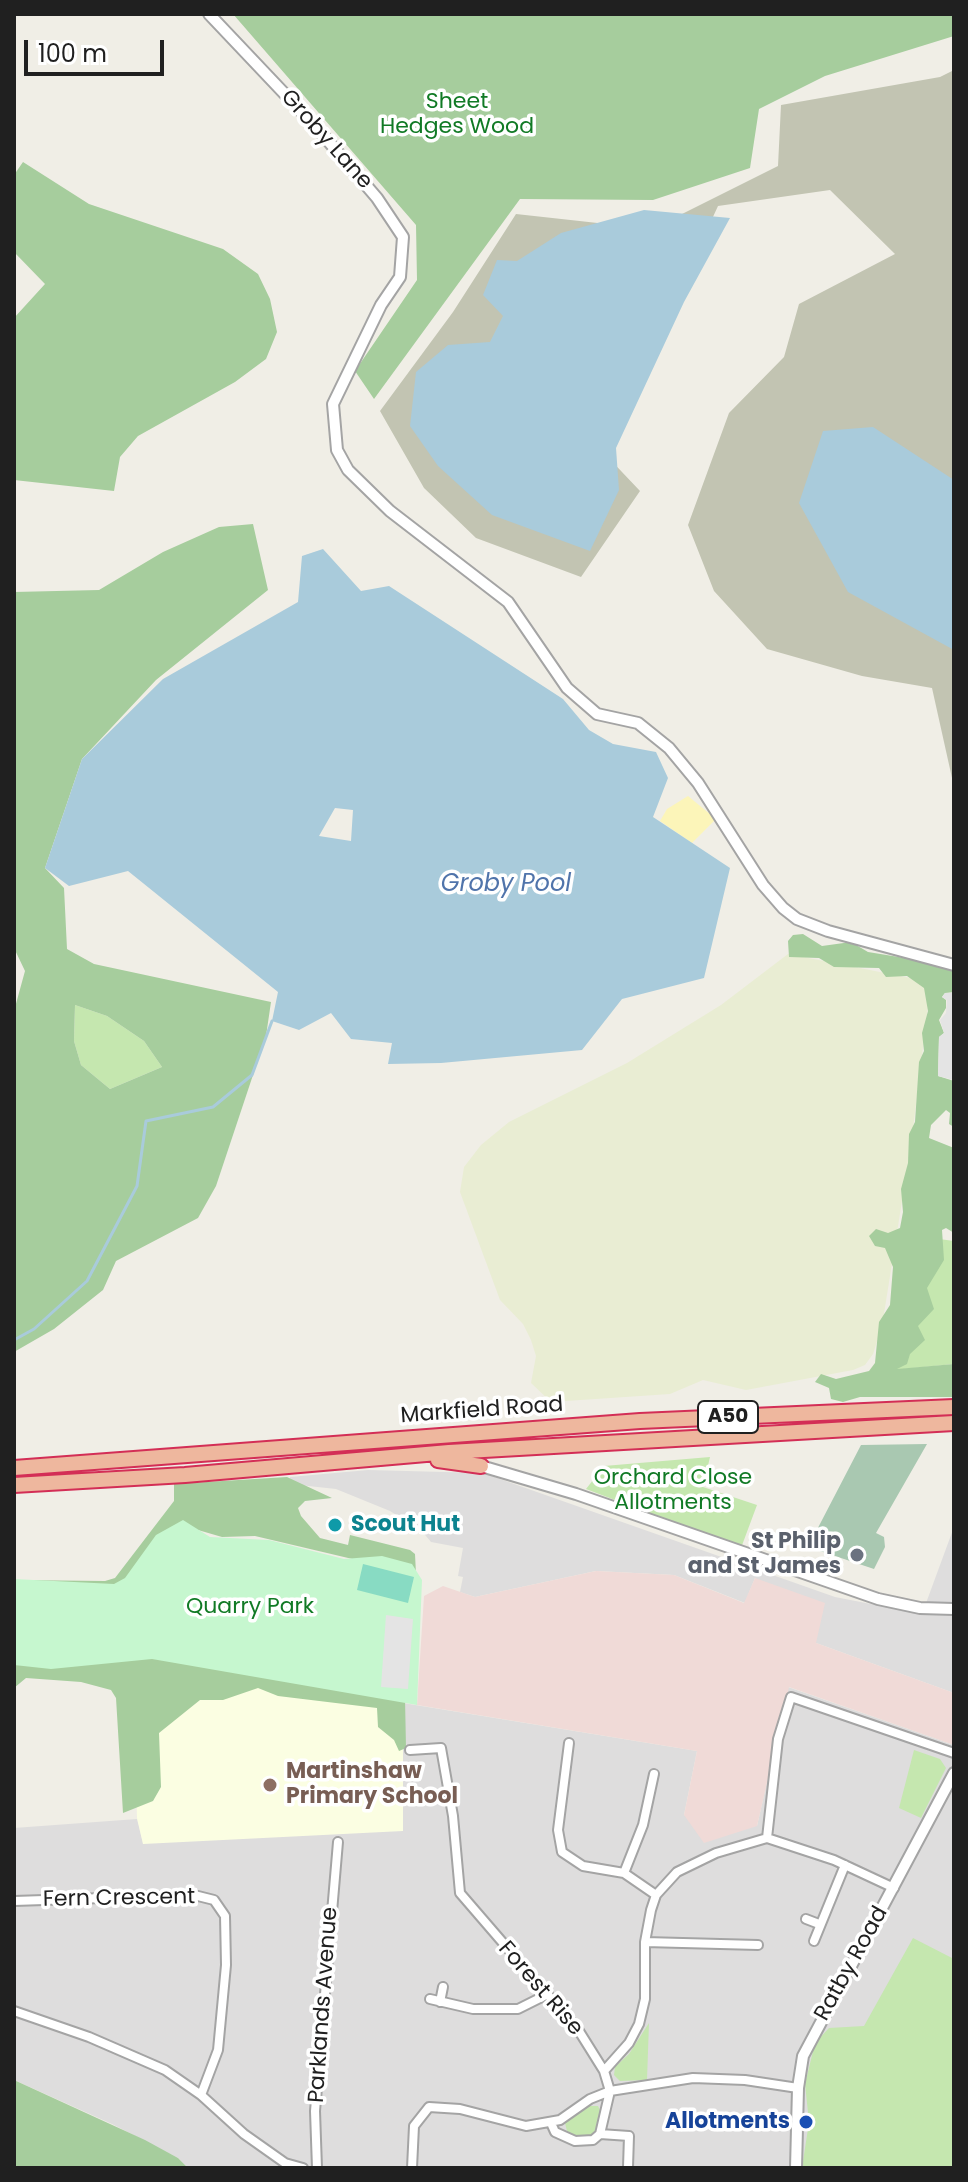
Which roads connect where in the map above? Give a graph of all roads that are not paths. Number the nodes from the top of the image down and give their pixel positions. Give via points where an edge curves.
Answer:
1 (209, 14) edge
2 (954, 965) edge
3 (954, 1407) edge
4 (954, 1423) edge
5 (385, 1457) junction
6 (481, 1466) joint
7 (14, 1468) edge
8 (14, 1485) edge
9 (954, 1609) edge
10 (569, 1743) dead end
11 (410, 1750) dead end
12 (954, 1753) edge
13 (954, 1773) edge
14 (654, 1774) dead end
15 (767, 1838) junction
16 (338, 1842) dead end
17 (845, 1865) junction
18 (624, 1873) junction
19 (894, 1888) junction
20 (656, 1895) junction
21 (14, 1901) edge
22 (806, 1919) dead end
23 (819, 1924) junction
24 (814, 1941) dead end
25 (645, 1942) junction
26 (758, 1945) dead end
27 (443, 1987) dead end
28 (548, 1994) junction
29 (430, 1999) dead end
30 (440, 2002) junction
31 (14, 2011) edge
32 (604, 2071) junction
33 (798, 2088) junction
34 (610, 2091) junction
35 (201, 2095) junction
36 (551, 2123) junction
37 (600, 2134) junction
38 (628, 2167) edge
39 (303, 2168) edge
40 (317, 2168) edge
41 (412, 2168) edge
42 (796, 2168) edge

1 - 2 street, Groby Lane via 317,128 403,237 400,277 333,404 337,450 348,470 390,511 508,602 567,688 597,714 638,723 669,748 783,908 828,931
3 - 7 highway, Markfield Road / A50 via 640,1421
4 - 5 highway, Markfield Road / A50
5 - 6 highway
5 - 8 highway, Markfield Road / A50
6 - 9 street via 878,1599
10 - 18 street via 558,1830 562,1852 583,1866
11 - 28 street, Forest Rise via 441,1748 460,1893
12 - 15 street via 791,1697 778,1739
13 - 19 street, Ratby Road
14 - 18 street via 643,1825
15 - 17 street
15 - 20 street via 677,1872
16 - 40 street, Parklands Avenue via 315,2111
17 - 19 street
17 - 23 street
18 - 20 street
19 - 33 street, Ratby Road via 803,2056
20 - 25 street
21 - 35 street, Fern Crescent via 194,1895 214,1900 225,1916 226,1965 218,2050
22 - 23 street
23 - 24 street
25 - 26 street
25 - 32 street via 645,1999 639,2024
27 - 30 street
28 - 30 street via 518,2009 473,2009
28 - 32 street, Forest Rise
29 - 30 street
31 - 35 street via 165,2070
32 - 34 street, Forest Rise
33 - 34 street via 693,2078
33 - 42 street, Ratby Road
34 - 36 street
34 - 37 street
35 - 39 street via 244,2134 285,2163
36 - 37 street via 555,2132 575,2141
36 - 41 street via 526,2126 429,2107 414,2126
37 - 38 street via 629,2136

